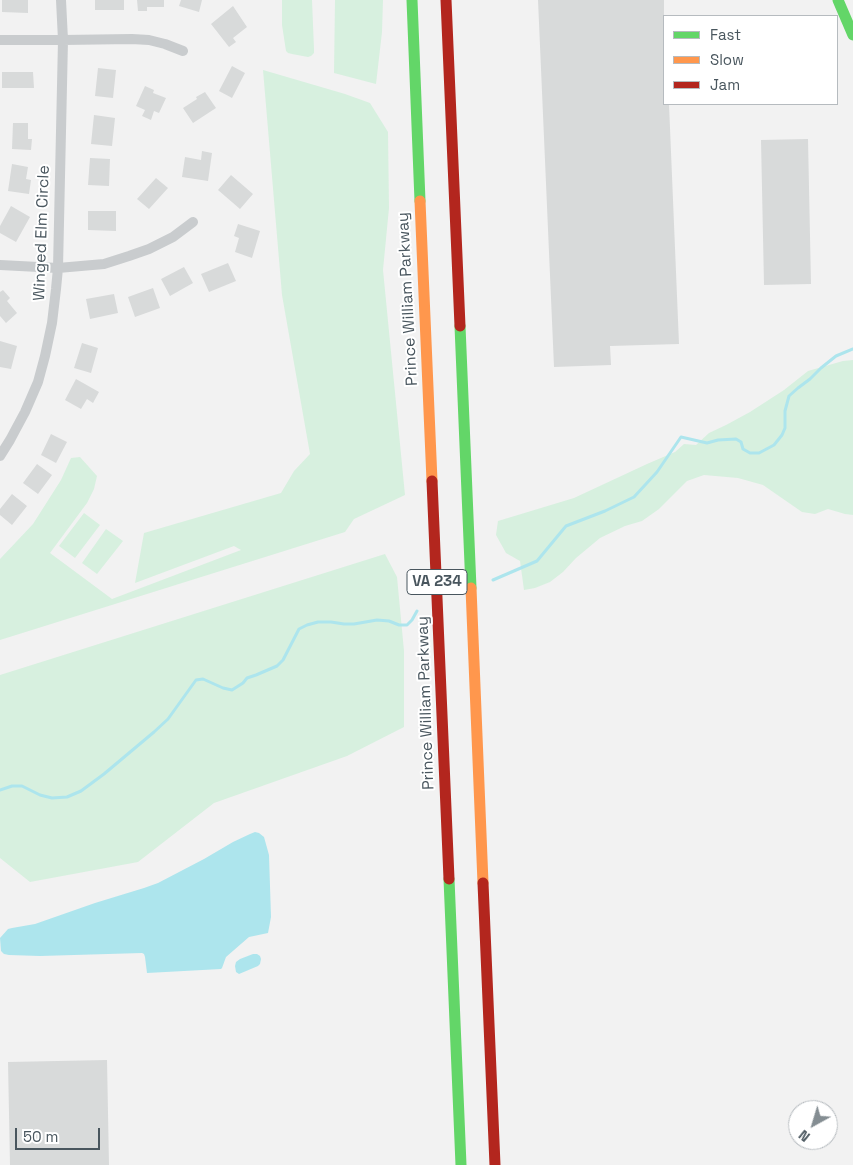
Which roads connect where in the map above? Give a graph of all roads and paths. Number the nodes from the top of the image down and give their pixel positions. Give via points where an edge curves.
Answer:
1 (61, 0) edge
2 (412, 0) edge
3 (446, 0) edge
4 (838, 0) edge
5 (853, 35) edge
6 (0, 40) edge
7 (62, 40) junction
8 (183, 51) dead end
9 (193, 222) dead end
10 (0, 265) edge
11 (58, 268) junction
12 (0, 456) edge
13 (461, 1165) edge
14 (496, 1165) edge

1 - 7 street, Winged Elm Circle
2 - 13 main road, Prince William Parkway / VA 234
3 - 14 main road, VA 234
4 - 5 main road
6 - 7 street
7 - 8 street via 132,39 157,42
7 - 11 street, Winged Elm Circle
9 - 11 street via 173,237 129,256 104,264
10 - 11 street
11 - 12 street, Winged Elm Circle via 52,323 38,382

